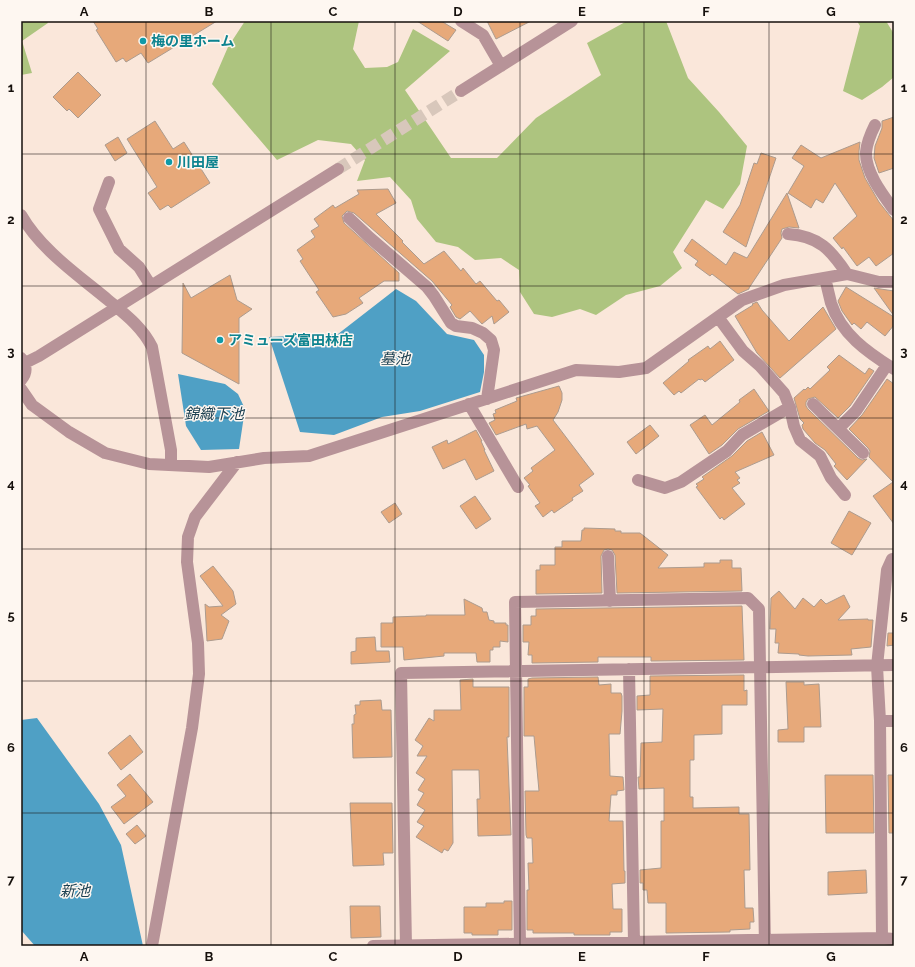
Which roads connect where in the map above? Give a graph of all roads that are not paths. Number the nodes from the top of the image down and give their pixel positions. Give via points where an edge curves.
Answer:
1 (461, 21) edge
2 (572, 21) edge
3 (501, 66) junction
4 (461, 91) tunnel mouth
5 (875, 125) dead end
6 (338, 169) tunnel mouth
7 (109, 182) dead end
8 (894, 210) edge
9 (21, 215) edge
10 (349, 218) dead end
11 (788, 234) dead end
12 (847, 274) junction
13 (825, 278) junction
14 (894, 282) edge
15 (151, 286) junction
16 (116, 307) junction
17 (718, 317) junction
18 (23, 361) edge
19 (891, 367) edge
20 (21, 380) edge
21 (21, 389) edge
22 (487, 399) junction
23 (469, 404) junction
24 (814, 404) dead end
25 (790, 407) junction
26 (839, 428) junction
27 (863, 453) dead end
28 (237, 462) junction
29 (171, 465) junction
30 (638, 480) dead end
31 (518, 487) dead end
32 (845, 495) dead end
33 (608, 556) dead end
34 (892, 559) dead end
35 (889, 597) edge
36 (610, 600) junction
37 (894, 665) edge
38 (877, 666) junction
39 (760, 668) junction
40 (629, 669) junction
41 (516, 671) junction
42 (880, 721) junction
43 (894, 721) edge
44 (888, 939) edge
45 (634, 942) junction
46 (765, 943) edge
47 (520, 945) edge
48 (152, 946) edge
49 (373, 946) edge
50 (406, 946) edge

1 - 3 street via 483,35
2 - 3 street
3 - 4 street
5 - 8 street via 868,140 868,165 880,191
6 - 15 street
7 - 15 street via 99,208 119,249 139,267
9 - 16 street via 28,227 54,254
10 - 22 street via 427,287 451,323 472,328 491,340 494,350
11 - 12 street via 811,238 824,246
12 - 13 street
12 - 14 street via 879,282
13 - 17 street via 784,285 742,300
13 - 19 street via 831,303 839,320 864,349
15 - 16 street
16 - 18 street
16 - 29 street via 136,324 152,347 171,450
17 - 22 street via 646,368 619,372 576,370
17 - 25 street via 743,351 784,393
18 - 20 street via 25,373
19 - 26 street
21 - 29 street via 32,405 69,432 106,453 149,464
22 - 23 street
23 - 28 street via 309,456
23 - 31 street
24 - 26 street
25 - 30 street via 742,435 727,452 680,482 665,488
25 - 32 street via 800,440 820,456 831,478
26 - 27 street
28 - 29 street via 209,467
28 - 48 street via 195,517 188,537 188,562 198,643 199,674 192,728
33 - 36 street
34 - 35 street via 887,570
35 - 38 street
36 - 39 street via 748,598 759,609
36 - 41 street via 515,602
37 - 38 street
38 - 39 street
38 - 42 street
39 - 40 street
39 - 46 street
40 - 41 street
40 - 45 street
41 - 47 street
41 - 50 street via 401,673
42 - 43 street
42 - 44 street
44 - 46 street
45 - 46 street
45 - 47 street
47 - 50 street
49 - 50 street

